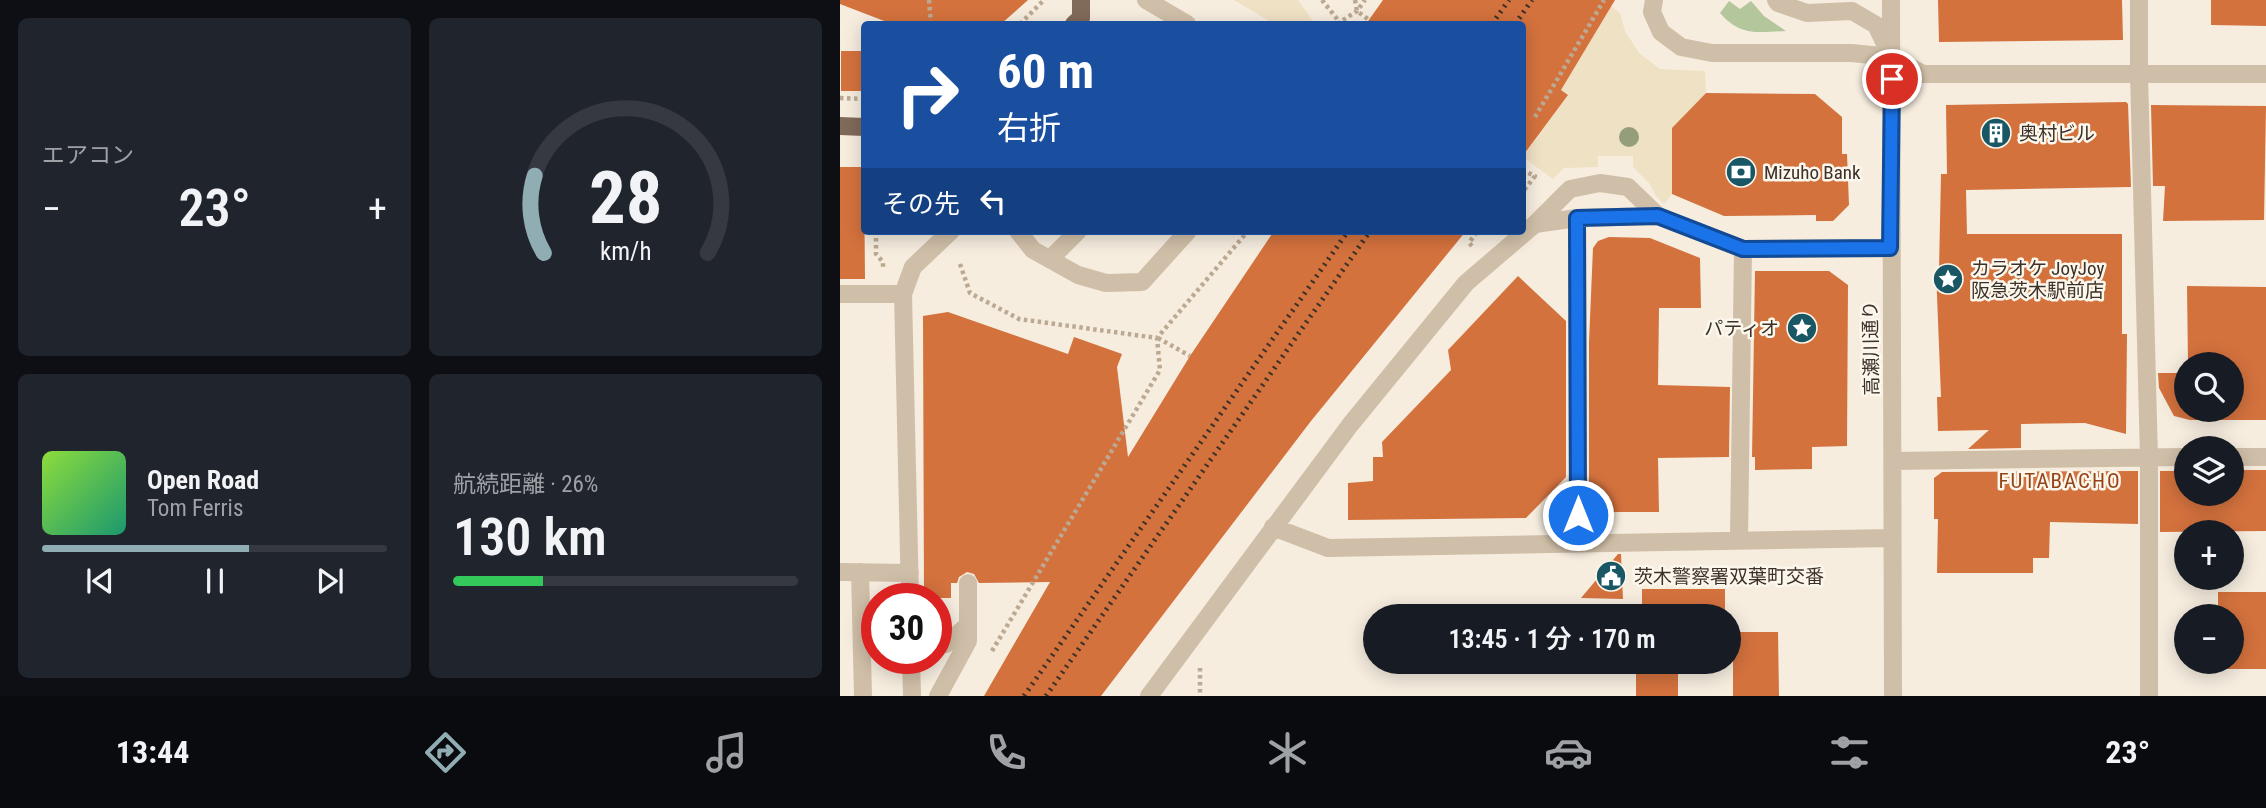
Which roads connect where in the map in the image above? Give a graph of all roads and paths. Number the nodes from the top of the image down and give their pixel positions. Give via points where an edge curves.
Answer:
1 (929, 0) edge
2 (1044, 0) edge
3 (1081, 0) edge
4 (1146, 0) edge
5 (1322, 0) edge
6 (1354, 0) edge
7 (1364, 0) edge
8 (1604, 0) edge
9 (1654, 0) edge
10 (1776, 0) edge
11 (1891, 0) edge
12 (2139, 0) edge
13 (1357, 11) junction
14 (1166, 19) edge
15 (1369, 20) dead end
16 (931, 21) edge
17 (1023, 21) edge
18 (1078, 21) edge
19 (1337, 21) edge
20 (1343, 21) edge
21 (1891, 57) junction
22 (2139, 74) junction
23 (2266, 74) edge
24 (840, 98) edge
25 (861, 99) edge
26 (1535, 117) dead end
27 (840, 127) edge
28 (861, 127) edge
29 (1526, 172) edge
30 (1526, 188) edge
31 (1658, 216) junction
32 (1577, 218) junction
33 (1535, 223) junction
34 (1526, 231) edge
35 (947, 235) edge
36 (1021, 235) edge
37 (1074, 235) edge
38 (1184, 235) edge
39 (1521, 235) edge
40 (1890, 248) junction
41 (1743, 249) junction
42 (1050, 259) junction
43 (840, 294) edge
44 (903, 294) junction
45 (1190, 356) dead end
46 (2174, 457) edge
47 (2244, 457) edge
48 (2266, 457) edge
49 (2149, 458) junction
50 (1893, 461) junction
51 (1273, 527) junction
52 (1892, 538) junction
53 (1739, 539) junction
54 (1578, 542) junction
55 (840, 572) edge
56 (860, 572) junction
57 (910, 573) junction
58 (910, 583) edge
59 (968, 583) dead end
60 (968, 625) junction
61 (952, 639) edge
62 (986, 661) dead end
63 (1200, 664) dead end
64 (911, 674) edge
65 (863, 696) edge
66 (912, 696) edge
67 (938, 696) edge
68 (1149, 696) edge
69 (1200, 696) edge
70 (1893, 696) edge
71 (2149, 696) edge

1 - 16 path
2 - 17 path
3 - 18 main road
4 - 14 street
5 - 19 path
6 - 13 path
7 - 13 path
8 - 26 path
9 - 21 street via 1652,12 1661,32 1681,47 1712,53
10 - 21 street via 1807,13 1852,11 1876,25
11 - 21 street, 高瀬川通り
12 - 22 street
13 - 15 path
13 - 20 path
21 - 22 street via 1923,74
21 - 40 street, 高瀬川通り
22 - 23 street
22 - 49 street
24 - 25 path
27 - 28 main road
29 - 30 path via 1535,176
31 - 32 street
31 - 33 street via 1628,187 1600,183 1570,188
31 - 41 street
32 - 33 street
32 - 54 street
33 - 34 street
35 - 44 street via 913,267
36 - 42 street via 1033,250
37 - 42 street
38 - 42 street via 1142,282 1106,283 1078,275
39 - 51 street via 1466,283
40 - 41 street
40 - 50 street, 高瀬川通り
41 - 53 street
43 - 44 street
44 - 57 street
45 - 62 path via 1157,338 1160,370
46 - 49 street
47 - 48 street
49 - 50 street
49 - 71 street
50 - 52 street, 高瀬川通り
51 - 54 street via 1328,548
51 - 68 street
52 - 53 street
52 - 70 street, 高瀬川通り
53 - 54 street
55 - 56 street
56 - 57 street
56 - 65 street
57 - 58 street
59 - 60 street
60 - 61 street
60 - 67 street via 968,641
63 - 69 path
64 - 66 street

